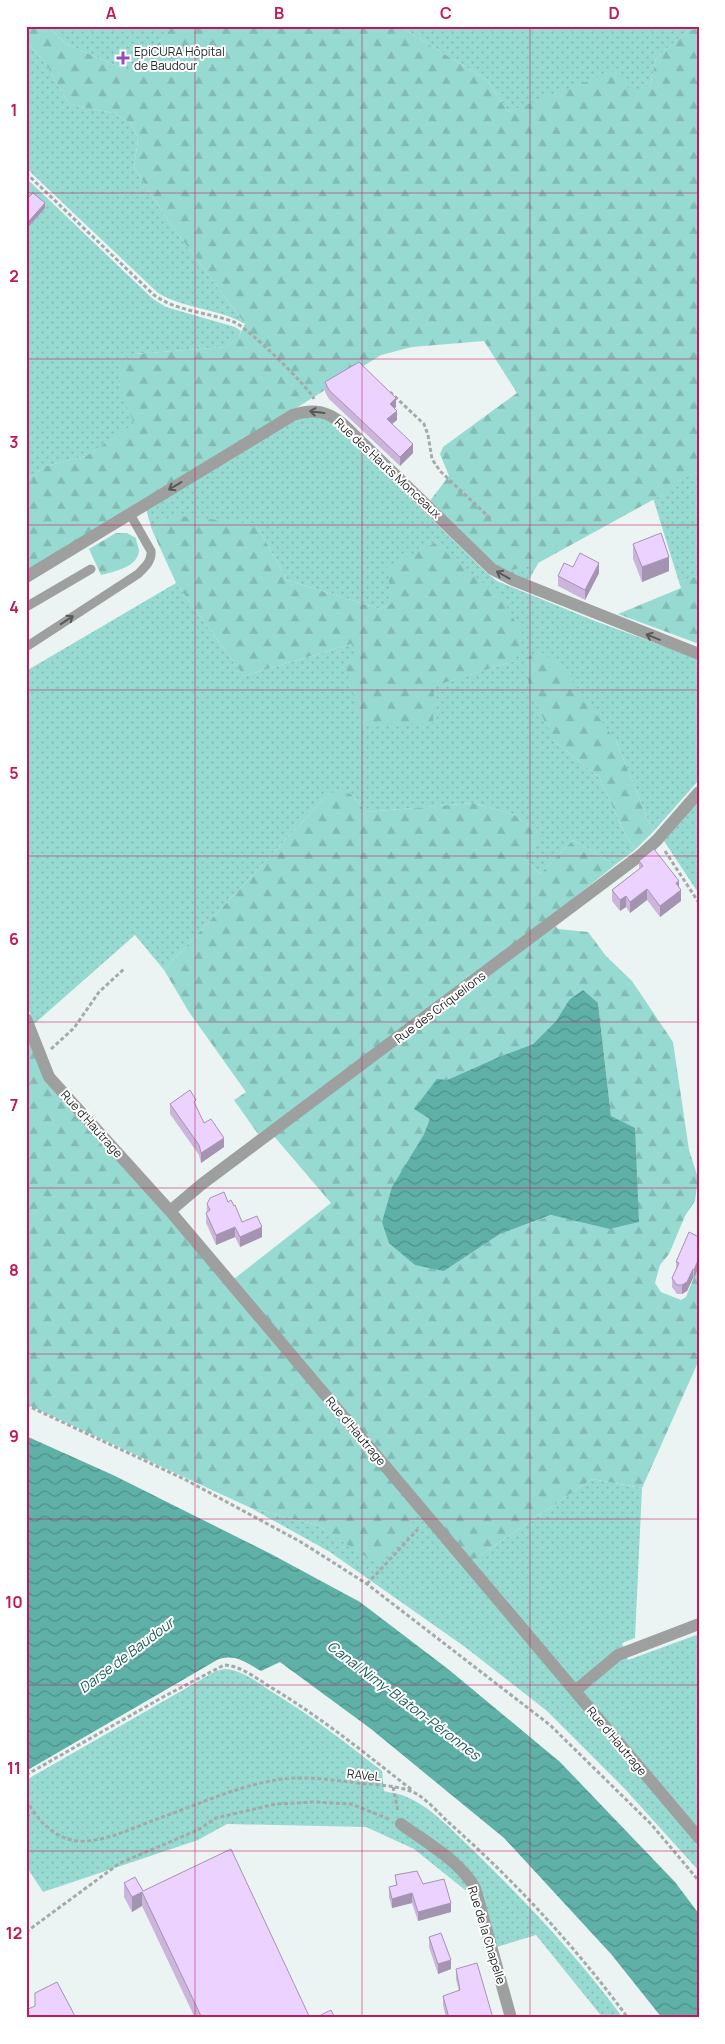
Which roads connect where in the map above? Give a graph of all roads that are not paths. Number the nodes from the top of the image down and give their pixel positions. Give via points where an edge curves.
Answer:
1 (130, 514) junction
2 (91, 569) dead end
3 (26, 577) edge
4 (26, 608) edge
5 (26, 647) edge
6 (699, 654) edge
7 (699, 792) edge
8 (26, 1019) edge
9 (170, 1211) junction
10 (699, 1624) edge
11 (575, 1691) junction
12 (401, 1824) road end
13 (699, 1838) edge
14 (511, 2018) edge

1 - 3 street
5 -> 1 lane via 138,574 149,561 151,551
6 -> 1 street, Rue des Hauts Monceaux via 492,569 344,425 320,411 302,411 293,415
2 - 4 lane
7 - 9 street, Rue des Criquelions via 642,854
8 - 9 street, Rue d'Hautrage via 49,1077
9 - 11 street, Rue d'Hautrage
10 - 11 street via 618,1655
11 - 13 street, Rue d'Hautrage
12 - 14 street, Rue de la Chapelle via 449,1858 475,1888

